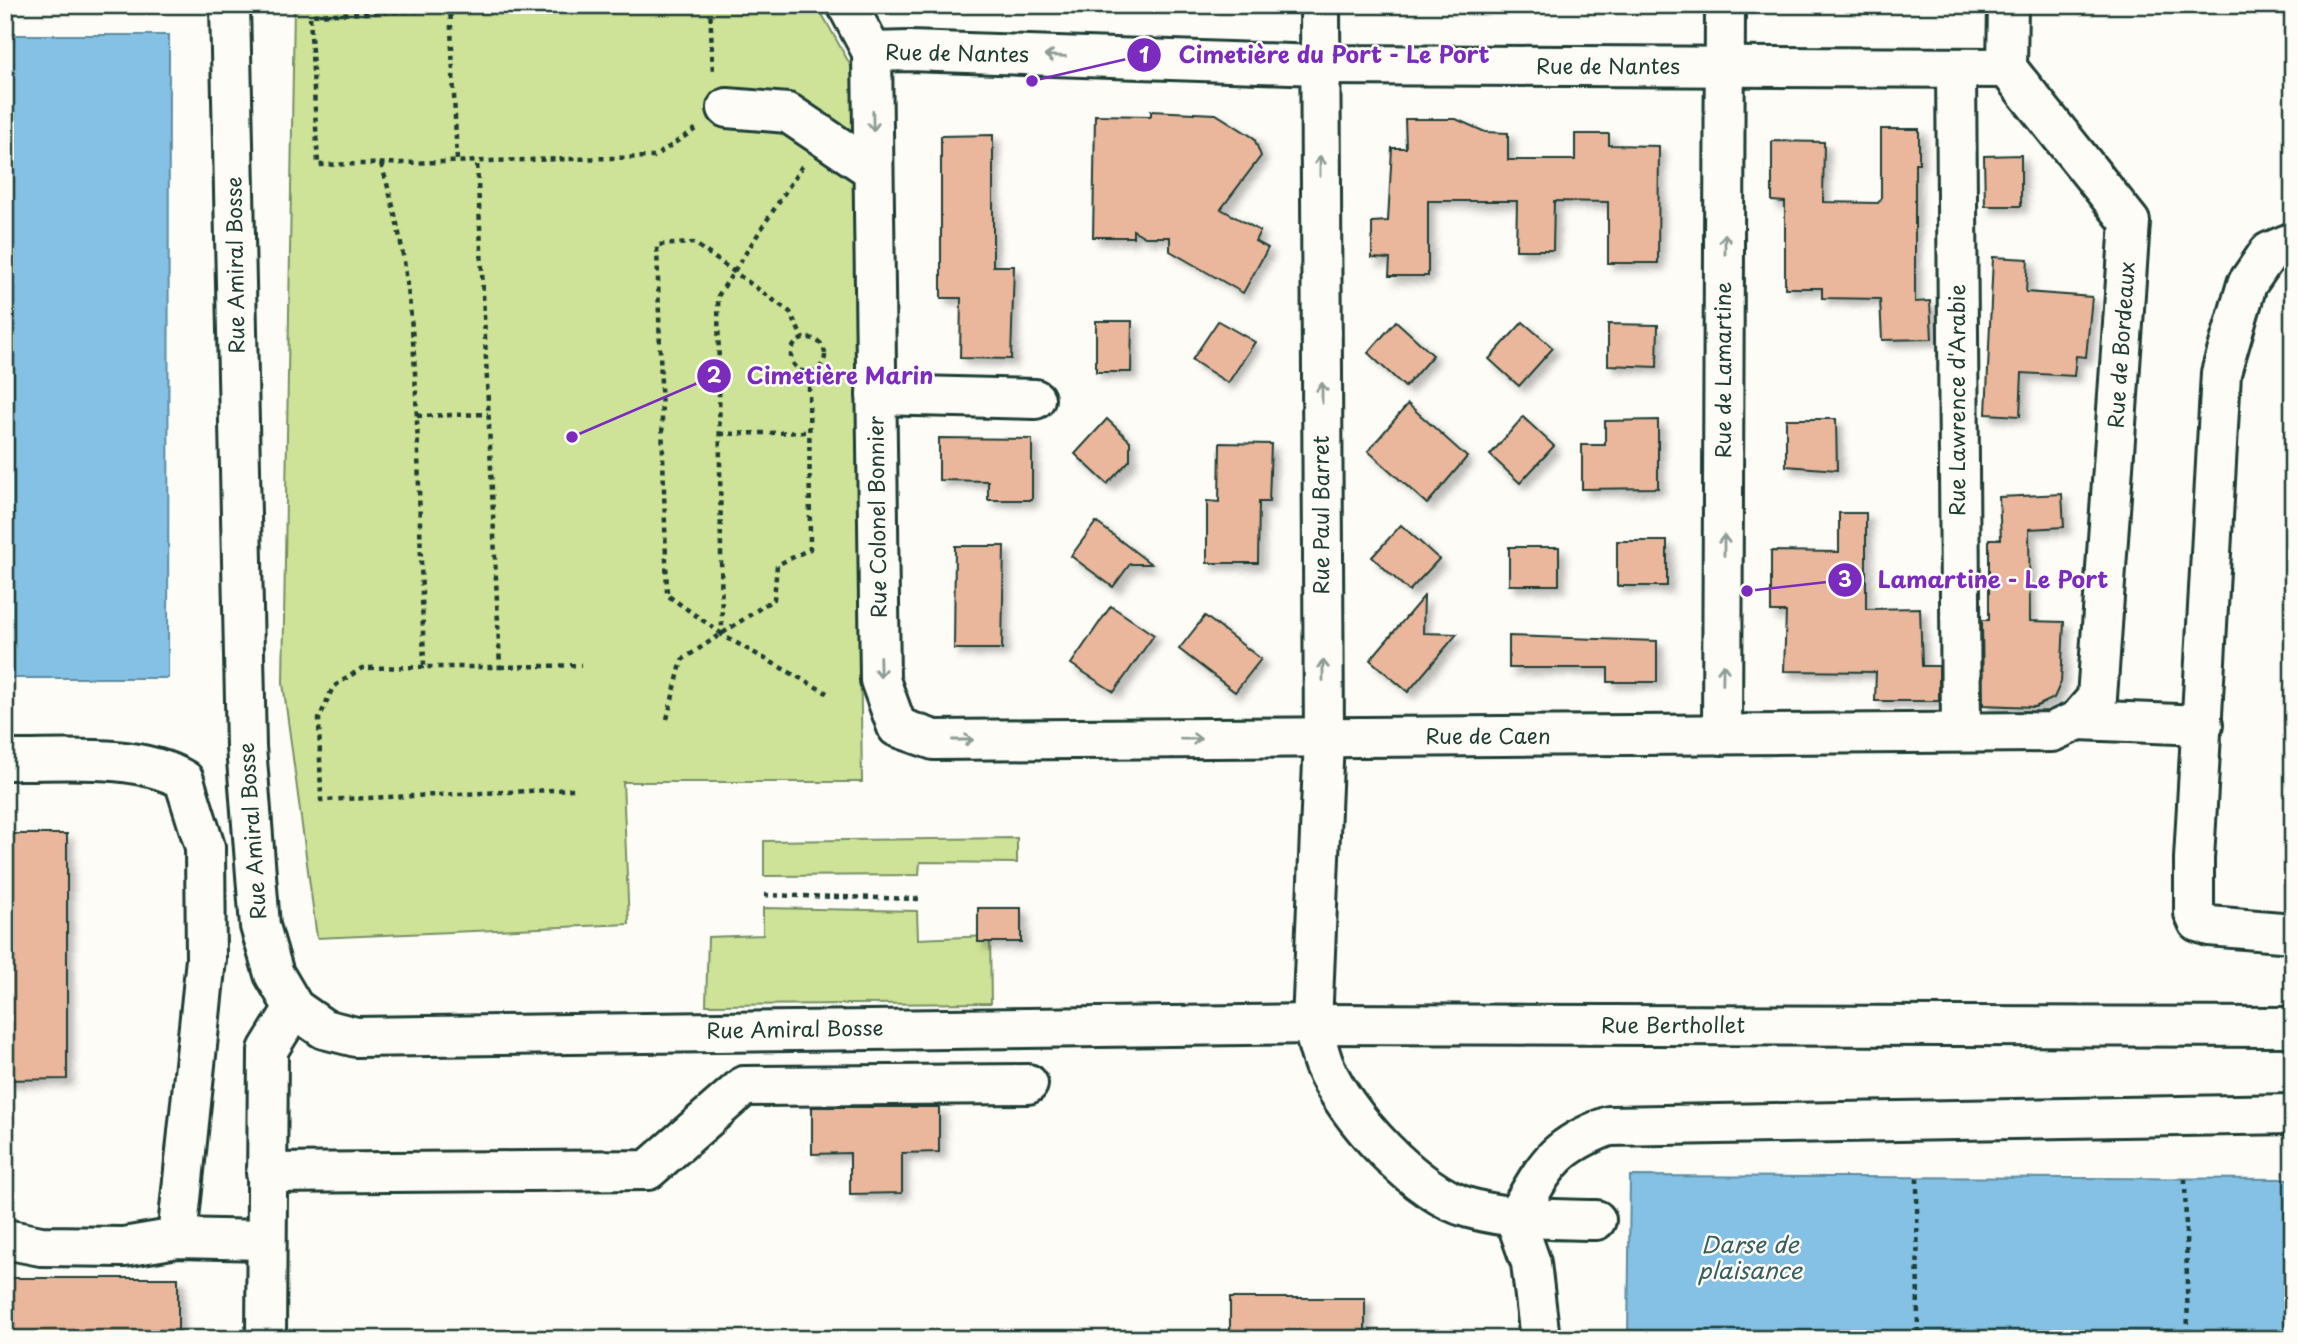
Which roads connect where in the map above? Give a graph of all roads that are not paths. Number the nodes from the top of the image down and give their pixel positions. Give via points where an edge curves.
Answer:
1 (230, 5) edge
2 (847, 5) edge
3 (1320, 5) edge
4 (1725, 5) edge
5 (2008, 5) edge
6 (872, 52) junction
7 (1319, 65) junction
8 (1725, 68) junction
9 (1955, 68) junction
10 (2007, 68) junction
11 (720, 91) road end
12 (873, 170) junction
13 (2293, 242) edge
14 (876, 395) junction
15 (1035, 399) dead end
16 (2078, 720) junction
17 (2203, 725) junction
18 (897, 727) joint
19 (1961, 732) junction
20 (1722, 735) junction
21 (1324, 738) junction
22 (5, 760) edge
23 (2293, 933) edge
24 (294, 1008) junction
25 (1312, 1024) junction
26 (1054, 1026) joint
27 (2293, 1027) edge
28 (1028, 1084) dead end
29 (2293, 1114) edge
30 (266, 1173) junction
31 (1514, 1218) junction
32 (1596, 1220) dead end
33 (177, 1238) junction
34 (5, 1239) edge
35 (265, 1240) junction
36 (266, 1339) edge
37 (1540, 1339) edge

1 - 24 street, Rue Amiral Bosse via 246,747 260,926 274,974
2 - 6 street
3 - 7 street, Rue Paul Barret
4 - 8 street, Rue de Lamartine
5 - 10 street
7 -> 6 street, Rue de Nantes
6 -> 12 street, Rue Colonel Bonnier
7 - 8 street, Rue de Nantes
21 -> 7 street, Rue Paul Barret
8 - 9 street, Rue de Nantes
20 -> 8 street, Rue de Lamartine
9 - 10 street, Rue de Nantes
9 - 19 street, Rue Lawrence d'Arabie
10 - 16 street, Rue de Bordeaux via 2130,222 2097,698
11 - 12 street via 788,113
12 - 14 street, Rue Colonel Bonnier
13 - 17 street via 2269,252 2247,284 2221,373
14 - 15 street
14 -> 18 street, Rue Colonel Bonnier via 880,680
16 - 17 street
16 - 19 street, Rue de Caen via 2052,732
17 - 23 street via 2194,913 2198,922 2209,926
18 -> 21 street, Rue de Caen via 934,740
19 - 20 street, Rue de Caen
20 - 21 street, Rue de Caen
21 - 25 street, Rue Paul Barret
22 - 33 street via 163,767 184,780 205,847 206,959
24 - 26 street, Rue Amiral Bosse via 324,1029 356,1037
24 - 30 street via 268,1050
25 - 26 street, Rue Berthollet
25 - 27 street, Rue Berthollet
25 - 31 street, Rue Paul Barret via 1325,1066 1367,1132 1412,1177 1466,1207
28 - 30 street via 744,1086 648,1170
29 - 31 street via 1609,1126 1577,1138 1552,1157
30 - 35 street
31 - 32 street, Rue Paul Barret
31 - 37 street via 1531,1263
33 - 34 street via 124,1247 41,1246
33 - 35 street
35 - 36 street

